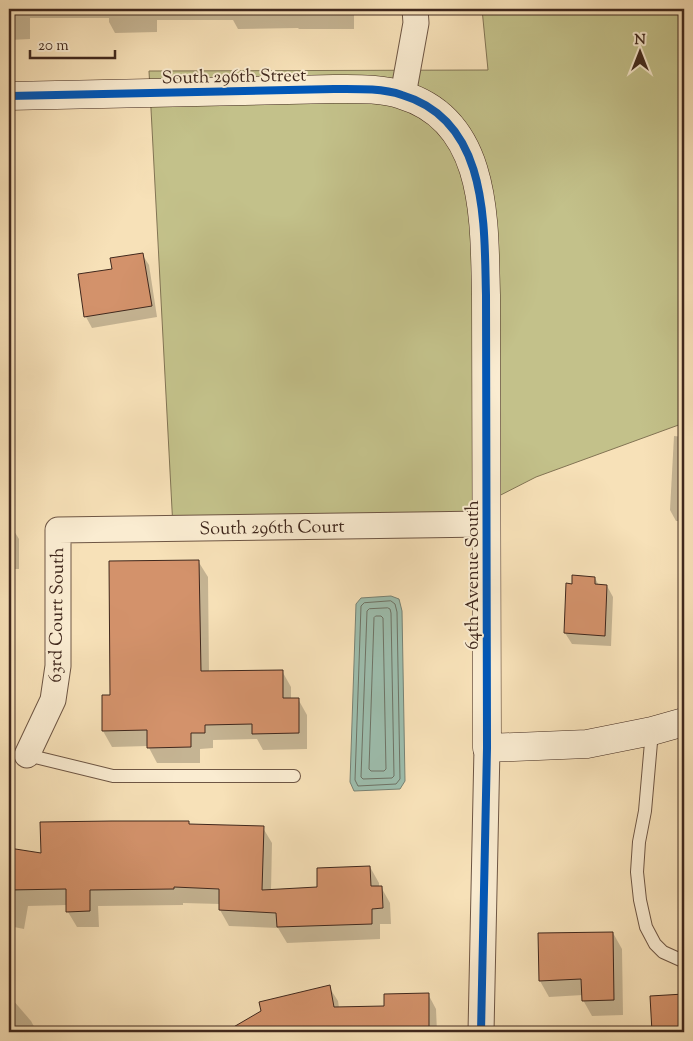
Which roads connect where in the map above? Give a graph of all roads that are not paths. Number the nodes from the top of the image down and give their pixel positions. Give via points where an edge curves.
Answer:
1 (415, 9) edge
2 (402, 95) junction
3 (9, 96) edge
4 (450, 125) joint
5 (486, 524) junction
6 (58, 530) joint
7 (684, 722) edge
8 (652, 731) junction
9 (487, 748) junction
10 (26, 755) joint
11 (294, 776) dead end
12 (683, 961) edge
13 (481, 1032) edge

1 - 2 street via 416,23
2 - 3 street, South 296th Street via 334,89
2 - 4 street, South 296th Street via 426,106
4 - 5 street, 64th Avenue South via 459,136 473,167 484,232
5 - 6 street, South 296th Court
5 - 9 street, 64th Avenue South
6 - 10 street, 63rd Court South via 58,666 52,700
7 - 8 street
8 - 9 street via 587,744
8 - 12 lane via 636,872 646,928 655,944
9 - 13 street, 64th Avenue South
10 - 11 lane via 113,776

